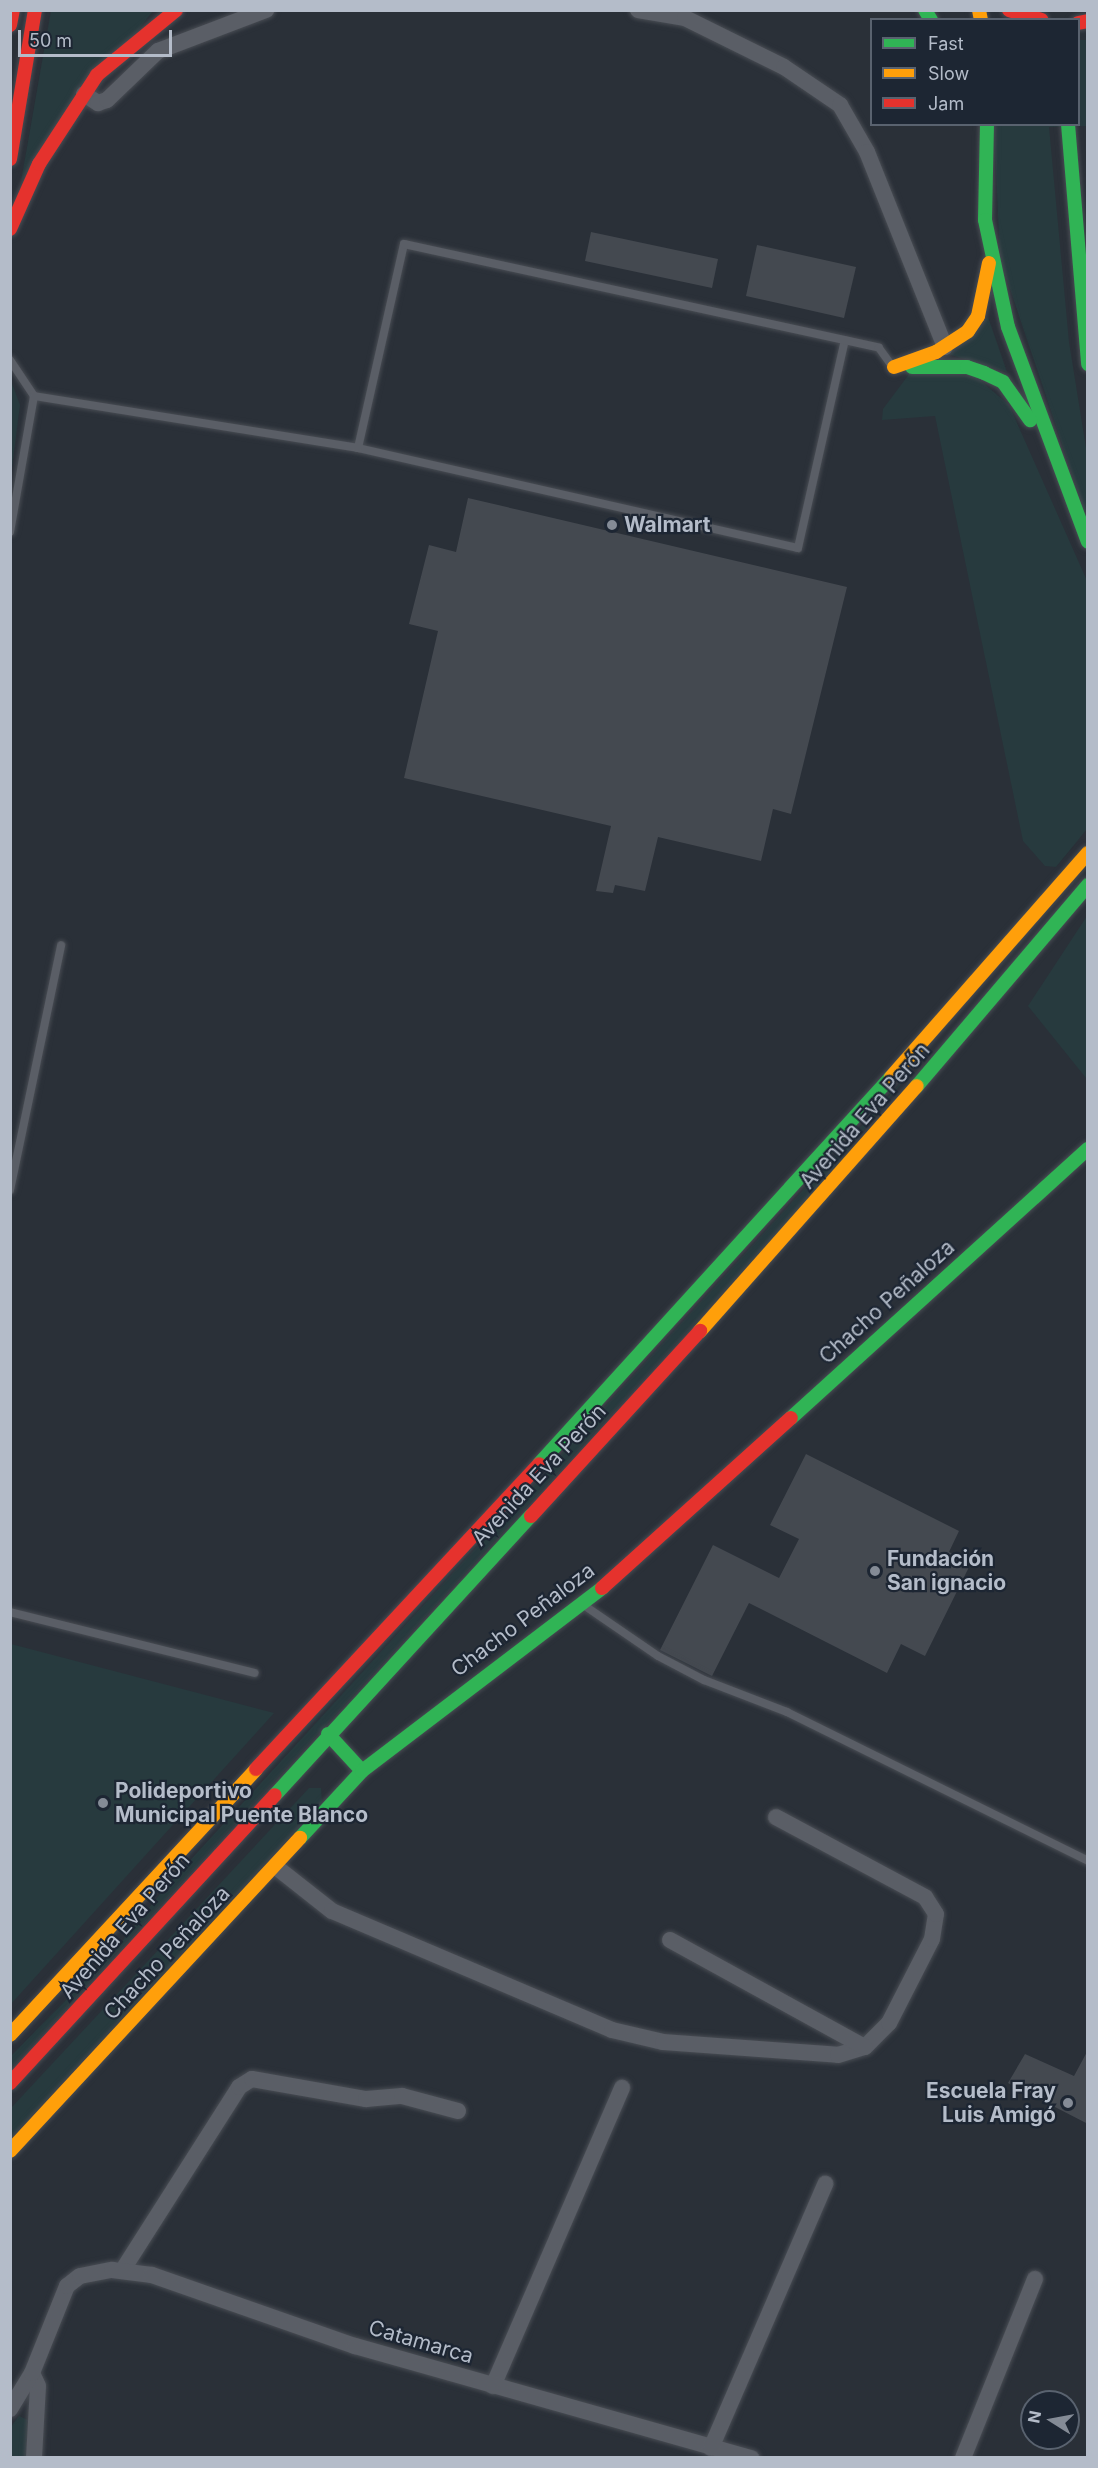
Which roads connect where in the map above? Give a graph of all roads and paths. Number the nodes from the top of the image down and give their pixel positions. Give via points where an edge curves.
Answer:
1 (13, 10) edge
2 (35, 10) edge
3 (176, 10) edge
4 (266, 10) edge
5 (638, 10) edge
6 (1009, 10) edge
7 (1035, 18) edge
8 (10, 25) edge
9 (84, 94) junction
10 (987, 126) edge
11 (1068, 126) edge
12 (970, 135) dead end
13 (10, 159) edge
14 (986, 220) junction
15 (10, 229) edge
16 (845, 340) junction
17 (945, 347) junction
18 (10, 360) edge
19 (1088, 364) edge
20 (894, 367) junction
21 (34, 396) junction
22 (358, 448) junction
23 (1057, 465) junction
24 (10, 532) edge
25 (1088, 542) edge
26 (1088, 853) edge
27 (1088, 885) edge
28 (61, 945) dead end
29 (1088, 1149) edge
30 (10, 1190) edge
31 (582, 1604) junction
32 (10, 1612) edge
33 (254, 1673) dead end
34 (328, 1734) junction
35 (362, 1771) junction
36 (776, 1817) dead end
37 (1088, 1861) edge
38 (276, 1867) junction
39 (670, 1940) dead end
40 (10, 2035) edge
41 (865, 2047) junction
42 (10, 2083) edge
43 (622, 2088) dead end
44 (458, 2111) dead end
45 (10, 2151) edge
46 (825, 2184) dead end
47 (122, 2271) junction
48 (1035, 2279) dead end
49 (32, 2373) junction
50 (494, 2386) junction
51 (10, 2409) edge
52 (711, 2448) junction
53 (34, 2457) edge
54 (752, 2457) edge
55 (963, 2457) edge

1 - 8 main road
2 - 13 main road
3 - 9 main road via 127,45
4 - 9 street via 158,51 107,100 98,103
5 - 17 street via 685,18 783,67 840,105 867,152
6 - 7 main road
9 - 15 main road via 39,164
10 - 14 main road
11 - 19 main road
12 - 14 main road
14 - 17 main road via 989,262 978,316 968,331
14 - 23 main road via 1008,327
16 - 20 lane via 879,348
16 - 22 lane via 404,244
16 - 22 lane via 798,548
17 - 20 main road
18 - 21 lane
20 - 23 main road via 967,367 1003,382
21 - 22 lane
21 - 24 lane
23 - 25 main road
26 - 40 main road, Avenida Eva Perón via 791,1192
27 - 34 main road, Avenida Eva Perón via 808,1214
28 - 30 lane
29 - 31 main road, Chacho Peñaloza
31 - 35 main road, Chacho Peñaloza
31 - 37 lane via 658,1656 704,1680 787,1712
32 - 33 lane
34 - 35 main road
34 - 42 main road, Avenida Eva Perón
35 - 38 main road, Chacho Peñaloza
36 - 41 street via 925,1897 936,1914 932,1939 890,2023
38 - 41 street via 332,1911 612,2030 663,2042 838,2055
38 - 45 main road, Chacho Peñaloza
39 - 41 street
43 - 50 street
44 - 47 street via 402,2096 366,2099 252,2079 239,2087
46 - 52 street
47 - 49 street, Catamarca via 80,2276 67,2286 53,2310
47 - 50 street, Catamarca via 152,2275 355,2346
48 - 55 street
49 - 51 street
49 - 53 street via 38,2386
50 - 52 street, Catamarca
52 - 54 street, Catamarca

